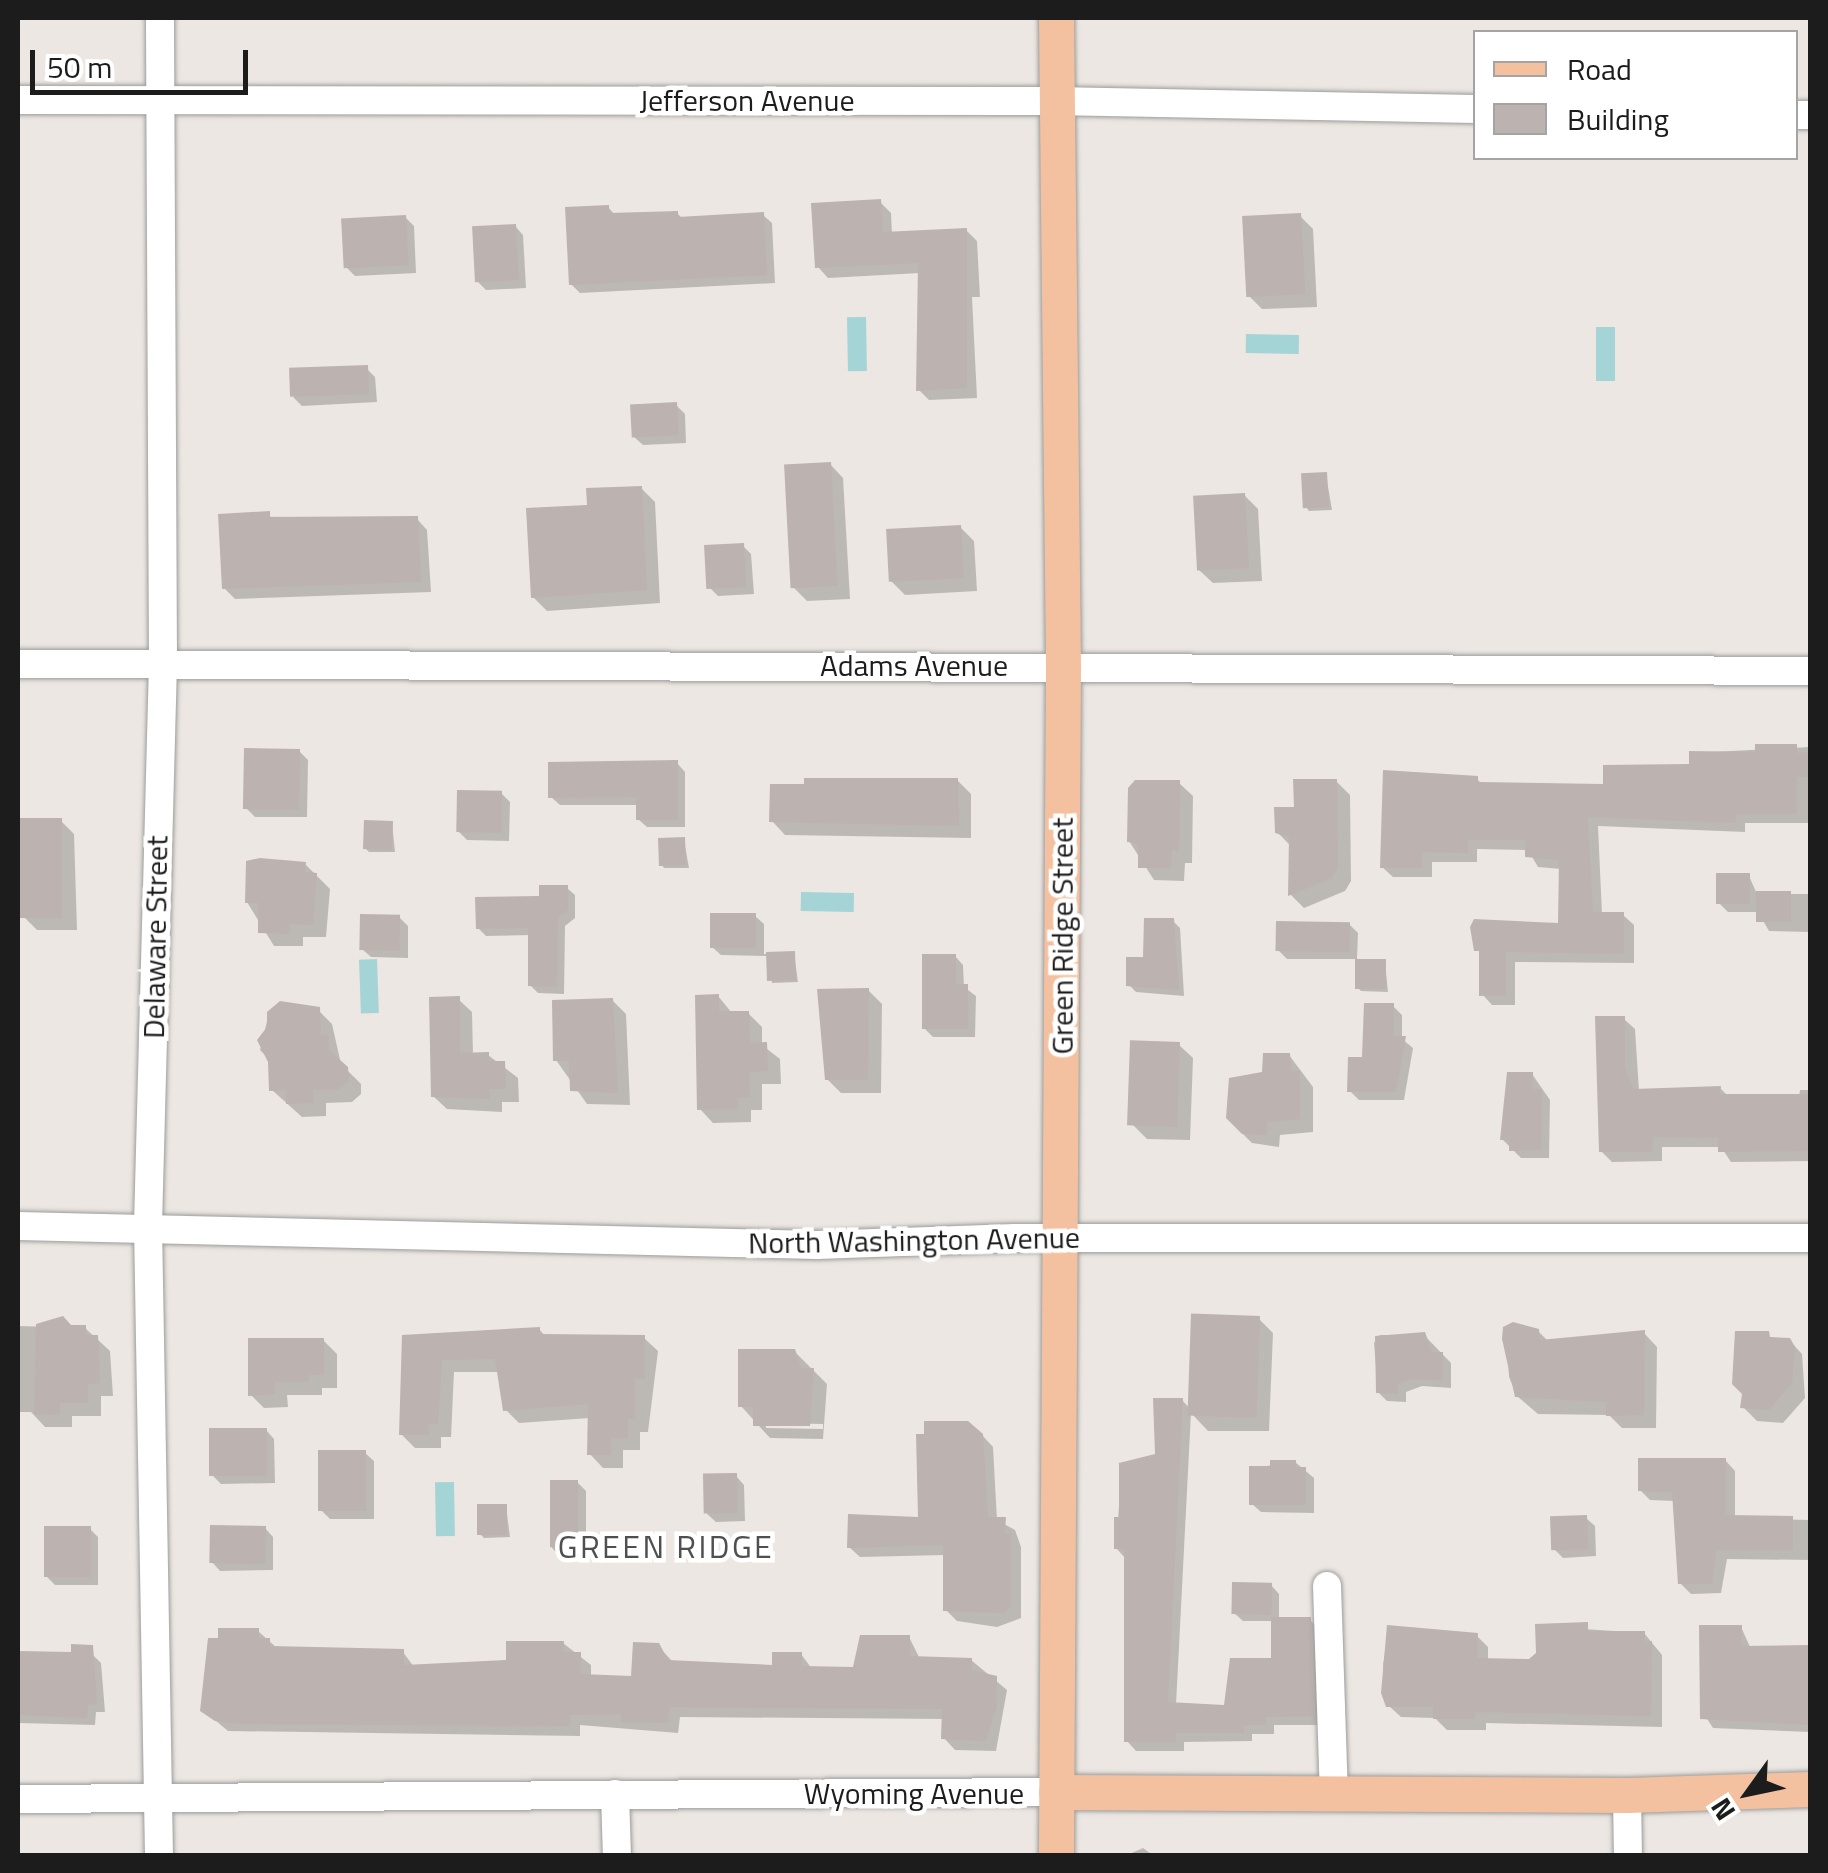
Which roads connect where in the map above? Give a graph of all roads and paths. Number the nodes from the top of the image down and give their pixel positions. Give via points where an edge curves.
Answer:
1 (160, 18) edge
2 (1056, 18) edge
3 (18, 100) edge
4 (159, 100) junction
5 (1054, 101) junction
6 (1473, 109) edge
7 (18, 664) edge
8 (163, 664) junction
9 (1063, 665) junction
10 (1810, 671) edge
11 (148, 1225) junction
12 (18, 1226) edge
13 (1810, 1238) edge
14 (1060, 1239) junction
15 (1327, 1586) dead end
16 (1810, 1789) edge
17 (1056, 1792) junction
18 (615, 1794) junction
19 (1334, 1794) junction
20 (1627, 1795) junction
21 (159, 1797) junction
22 (18, 1799) edge
23 (159, 1856) edge
24 (616, 1856) edge
25 (1056, 1856) edge
26 (1628, 1856) edge

1 - 4 street, Delaware Street
2 - 5 main road, Green Ridge Street
3 - 4 street, Jefferson Avenue
4 - 5 street, Jefferson Avenue
4 - 8 street, Delaware Street
5 - 6 street, Jefferson Avenue
5 - 9 main road, Green Ridge Street
7 - 8 street, Adams Avenue
8 - 9 street, Adams Avenue
8 - 11 street, Delaware Street
9 - 10 street, Adams Avenue
9 - 14 main road, Green Ridge Street
11 - 12 street, North Washington Avenue
11 - 14 street, North Washington Avenue via 817,1244
11 - 21 street, Delaware Street
13 - 14 street, North Washington Avenue
14 - 17 main road, Green Ridge Street
15 - 19 street
16 - 20 main road, Wyoming Avenue
17 - 18 street, Wyoming Avenue
17 - 19 main road, Wyoming Avenue
17 - 25 main road, Green Ridge Street
18 - 21 street, Wyoming Avenue
18 - 24 street
19 - 20 main road, Wyoming Avenue
20 - 26 street
21 - 22 street, Wyoming Avenue
21 - 23 street, Delaware Street

